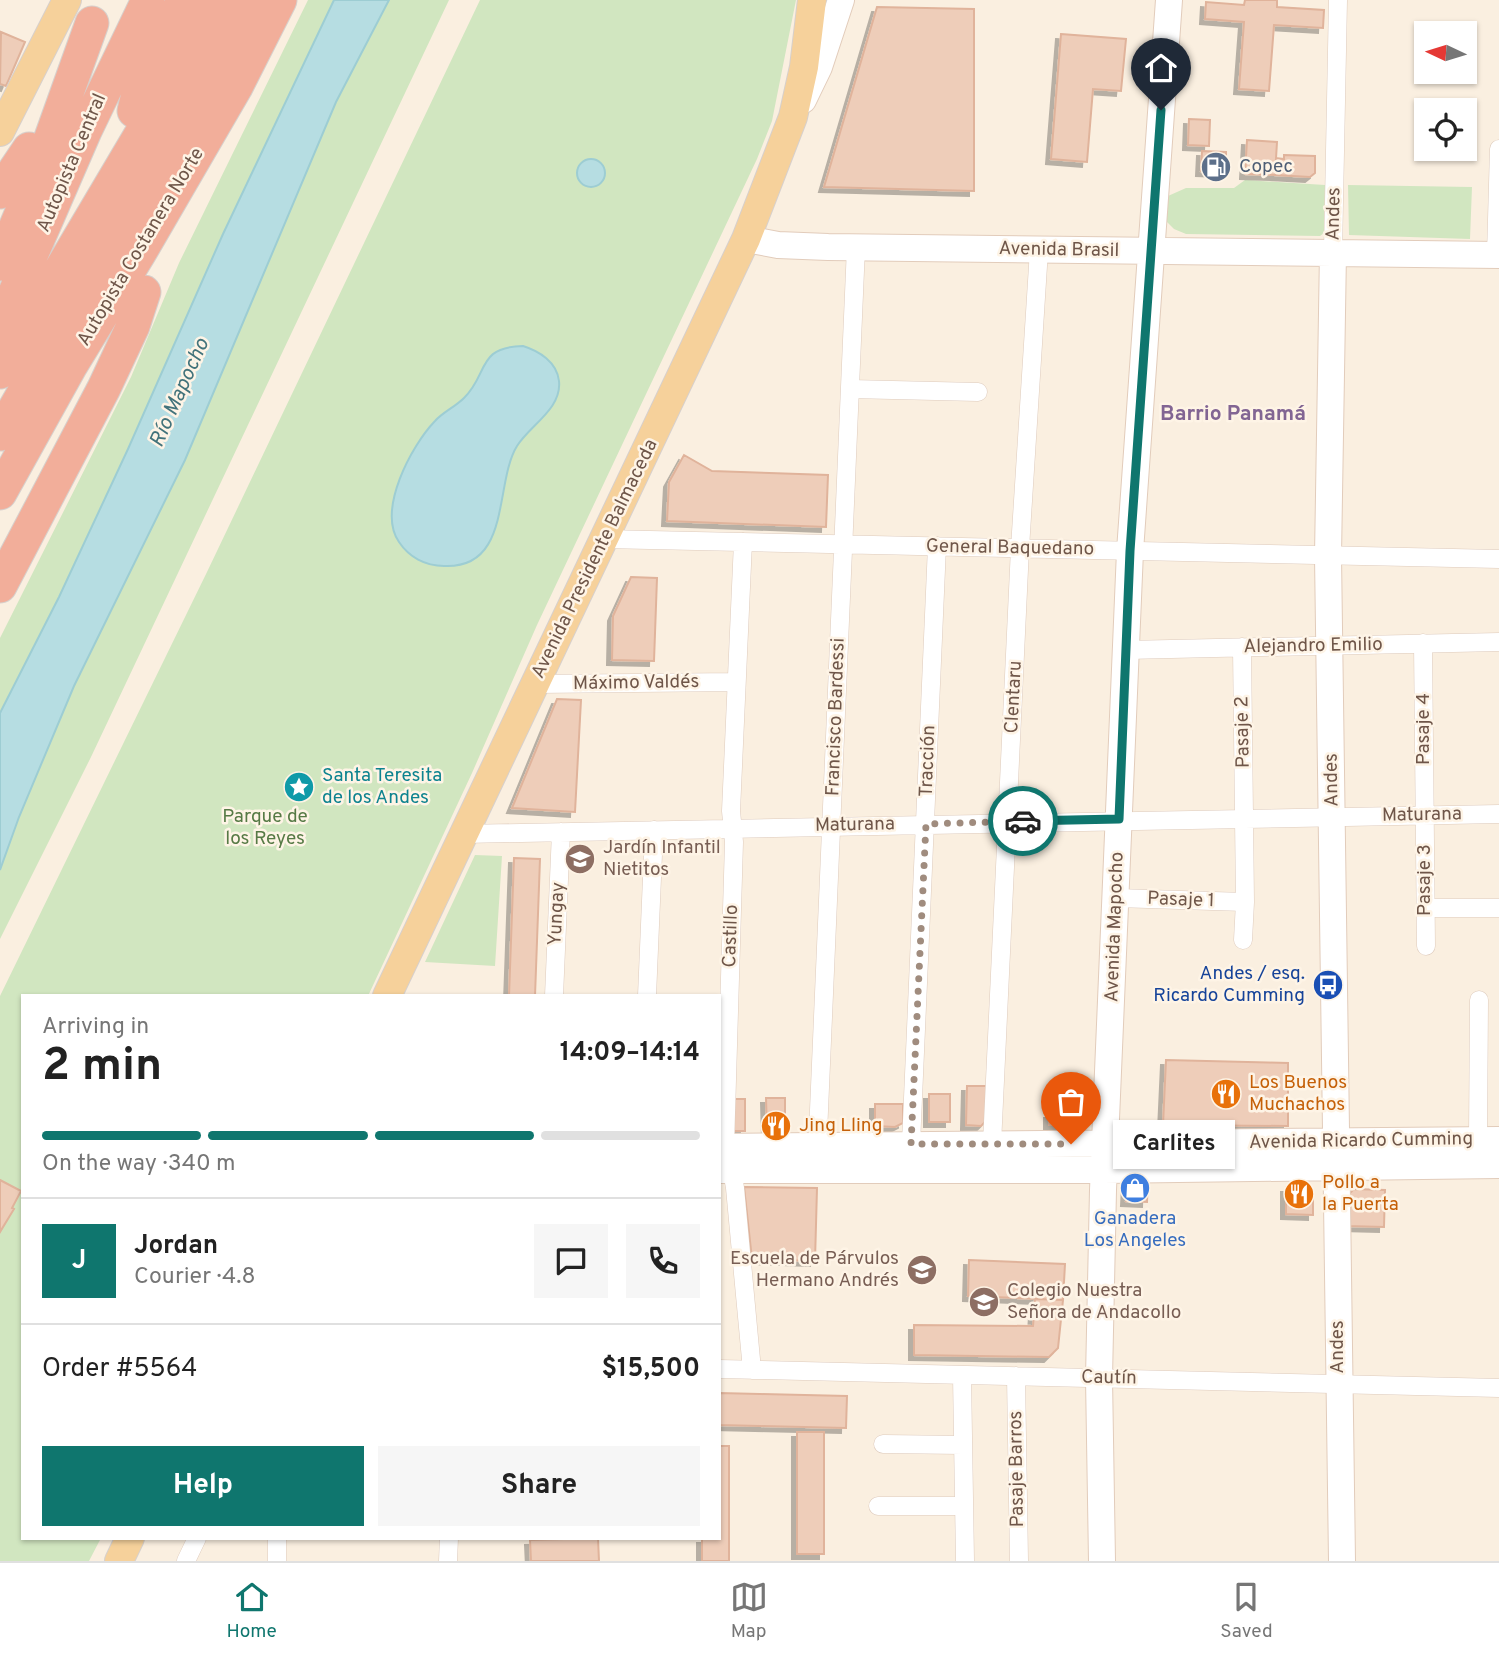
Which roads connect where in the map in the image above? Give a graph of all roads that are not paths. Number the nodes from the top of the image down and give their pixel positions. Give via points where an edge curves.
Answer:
1 (67, 0) edge
2 (148, 0) edge
3 (161, 0) edge
4 (184, 0) edge
5 (218, 0) edge
6 (247, 0) edge
7 (280, 0) edge
8 (812, 0) edge
9 (841, 0) edge
10 (1169, 0) edge
11 (1338, 0) edge
12 (98, 12) edge
13 (793, 117) junction
14 (0, 132) edge
15 (29, 149) junction
16 (1499, 149) edge
17 (0, 192) edge
18 (0, 206) edge
19 (746, 239) junction
20 (856, 247) junction
21 (1039, 250) junction
22 (1150, 251) junction
23 (1333, 252) junction
24 (139, 254) junction
25 (1497, 255) edge
26 (0, 264) edge
27 (144, 292) dead end
28 (0, 327) edge
29 (0, 372) edge
30 (850, 389) junction
31 (978, 392) dead end
32 (0, 434) edge
33 (0, 492) edge
34 (604, 539) junction
35 (743, 542) junction
36 (0, 544) edge
37 (843, 544) junction
38 (937, 546) junction
39 (1020, 548) junction
40 (1130, 551) junction
41 (1328, 556) junction
42 (1499, 559) edge
43 (0, 586) edge
44 (1499, 642) edge
45 (1423, 643) junction
46 (1330, 645) junction
47 (1242, 647) junction
48 (1126, 650) junction
49 (736, 682) junction
50 (535, 684) junction
51 (1499, 814) edge
52 (1424, 815) junction
53 (1332, 816) junction
54 (1244, 818) junction
55 (1119, 819) junction
56 (1008, 822) junction
57 (926, 824) junction
58 (832, 826) junction
59 (733, 828) junction
60 (654, 830) junction
61 (561, 832) junction
62 (464, 834) junction
63 (1116, 898) junction
64 (1245, 902) junction
65 (1425, 908) junction
66 (1499, 908) edge
67 (1243, 940) dead end
68 (1426, 946) dead end
69 (388, 994) edge
70 (554, 994) edge
71 (647, 994) edge
72 (1479, 1000) dead end
73 (1489, 1140) edge
74 (911, 1144) junction
75 (992, 1144) junction
76 (1105, 1144) junction
77 (1337, 1154) junction
78 (817, 1157) junction
79 (724, 1158) edge
80 (1499, 1165) edge
81 (1104, 1170) junction
82 (721, 1369) edge
83 (752, 1370) junction
84 (962, 1375) junction
85 (1016, 1376) junction
86 (1099, 1378) junction
87 (1339, 1384) junction
88 (1499, 1388) edge
89 (883, 1444) dead end
90 (963, 1445) junction
91 (878, 1506) dead end
92 (964, 1506) junction
93 (129, 1540) edge
94 (196, 1540) edge
95 (276, 1540) edge
96 (450, 1540) edge
97 (119, 1561) edge
98 (186, 1561) edge
99 (277, 1561) edge
100 (448, 1561) edge
101 (965, 1561) edge
102 (1018, 1561) edge
103 (1102, 1561) edge
104 (1342, 1561) edge

1 - 14 main road
2 - 28 highway, Autopista Central
3 - 4 highway via 137,62 134,114 143,73
5 - 29 highway
6 - 32 highway, Autopista Costanera Norte
7 - 24 highway, Autopista Costanera Norte via 236,87
8 - 13 main road, Avenida Presidente Balmaceda
9 - 13 main road, Avenida Presidente Balmaceda via 819,67
10 - 22 main road, Avenida Mapocho
11 - 23 street, Andes
12 - 15 highway, Autopista Central
12 - 26 highway
13 - 19 main road, Avenida Presidente Balmaceda
15 - 17 highway
15 - 18 highway, Autopista Central
16 - 25 street
19 - 20 main road, Avenida Brasil via 778,245
19 - 34 main road, Avenida Presidente Balmaceda
20 - 21 main road, Avenida Brasil
20 - 30 street, Francisco Bardessi
21 - 22 main road, Avenida Brasil
21 - 39 street, Clentaru
22 - 23 main road, Avenida Brasil
22 - 40 main road, Avenida Mapocho
23 - 25 main road, Avenida Brasil
23 - 41 main road, Andes
24 - 33 highway, Autopista Costanera Norte
24 - 36 highway via 75,402
27 - 43 highway via 104,388
30 - 31 street
30 - 37 street, Francisco Bardessi
34 - 35 street, General Baquedano
34 - 50 main road, Avenida Presidente Balmaceda
35 - 37 street, General Baquedano
35 - 49 street, Castillo
37 - 38 street, General Baquedano
37 - 58 street, Francisco Bardessi
38 - 39 street, General Baquedano
38 - 57 street, Tracción
39 - 40 street, General Baquedano
39 - 56 street, Clentaru
40 - 41 street, General Baquedano
40 - 48 main road, Avenida Mapocho
41 - 42 street, General Baquedano
41 - 46 main road, Andes
44 - 45 street, Alejandro Emilio
45 - 46 street, Alejandro Emilio
45 - 52 street, Pasaje 4
46 - 47 street, Alejandro Emilio
46 - 53 main road, Andes
47 - 48 street, Alejandro Emilio
47 - 54 street, Pasaje 2
48 - 55 main road, Avenida Mapocho
49 - 50 street, Máximo Valdés
49 - 59 street, Castillo
50 - 62 main road, Avenida Presidente Balmaceda
51 - 52 street, Maturana
52 - 53 street, Maturana
52 - 65 street, Pasaje 3
53 - 54 street, Maturana
53 - 77 main road, Andes
54 - 55 street, Maturana
54 - 64 street
55 - 56 street, Maturana
55 - 63 main road, Avenida Mapocho
56 - 57 street, Maturana
56 - 75 street, Clentaru
57 - 58 street, Maturana
57 - 74 street, Tracción
58 - 59 street, Maturana
58 - 78 street, Francisco Bardessi
59 - 60 street, Maturana
59 - 79 street, Castillo
60 - 61 street, Maturana
60 - 71 street
61 - 62 street, Maturana
61 - 70 street, Yungay
62 - 69 main road, Avenida Presidente Balmaceda
63 - 64 street, Pasaje 1
63 - 76 main road, Avenida Mapocho
64 - 67 street
65 - 66 street
65 - 68 street, Pasaje 3
72 - 73 street
73 - 77 main road, Avenida Ricardo Cumming
74 - 75 main road, Avenida Ricardo Cumming
74 - 78 main road, Avenida Ricardo Cumming
75 - 76 main road, Avenida Ricardo Cumming
76 - 77 main road, Avenida Ricardo Cumming
76 - 81 main road, Avenida Mapocho
77 - 80 main road, Avenida Ricardo Cumming
77 - 81 main road, Avenida Ricardo Cumming
77 - 87 main road, Andes
78 - 79 main road, Avenida Ricardo Cumming
78 - 81 main road, Avenida Ricardo Cumming
79 - 83 street, Castillo
81 - 86 main road, Avenida Mapocho
82 - 83 street, Cautín
83 - 84 street, Cautín
84 - 85 street, Cautín
84 - 90 street
85 - 86 street, Cautín
85 - 102 street, Pasaje Barros
86 - 87 street, Cautín
86 - 103 main road, Avenida Mapocho
87 - 88 street, Cautín
87 - 104 main road, Andes
89 - 90 street
90 - 92 street
91 - 92 street
92 - 101 street
93 - 97 main road
94 - 98 street
95 - 99 street
96 - 100 street

